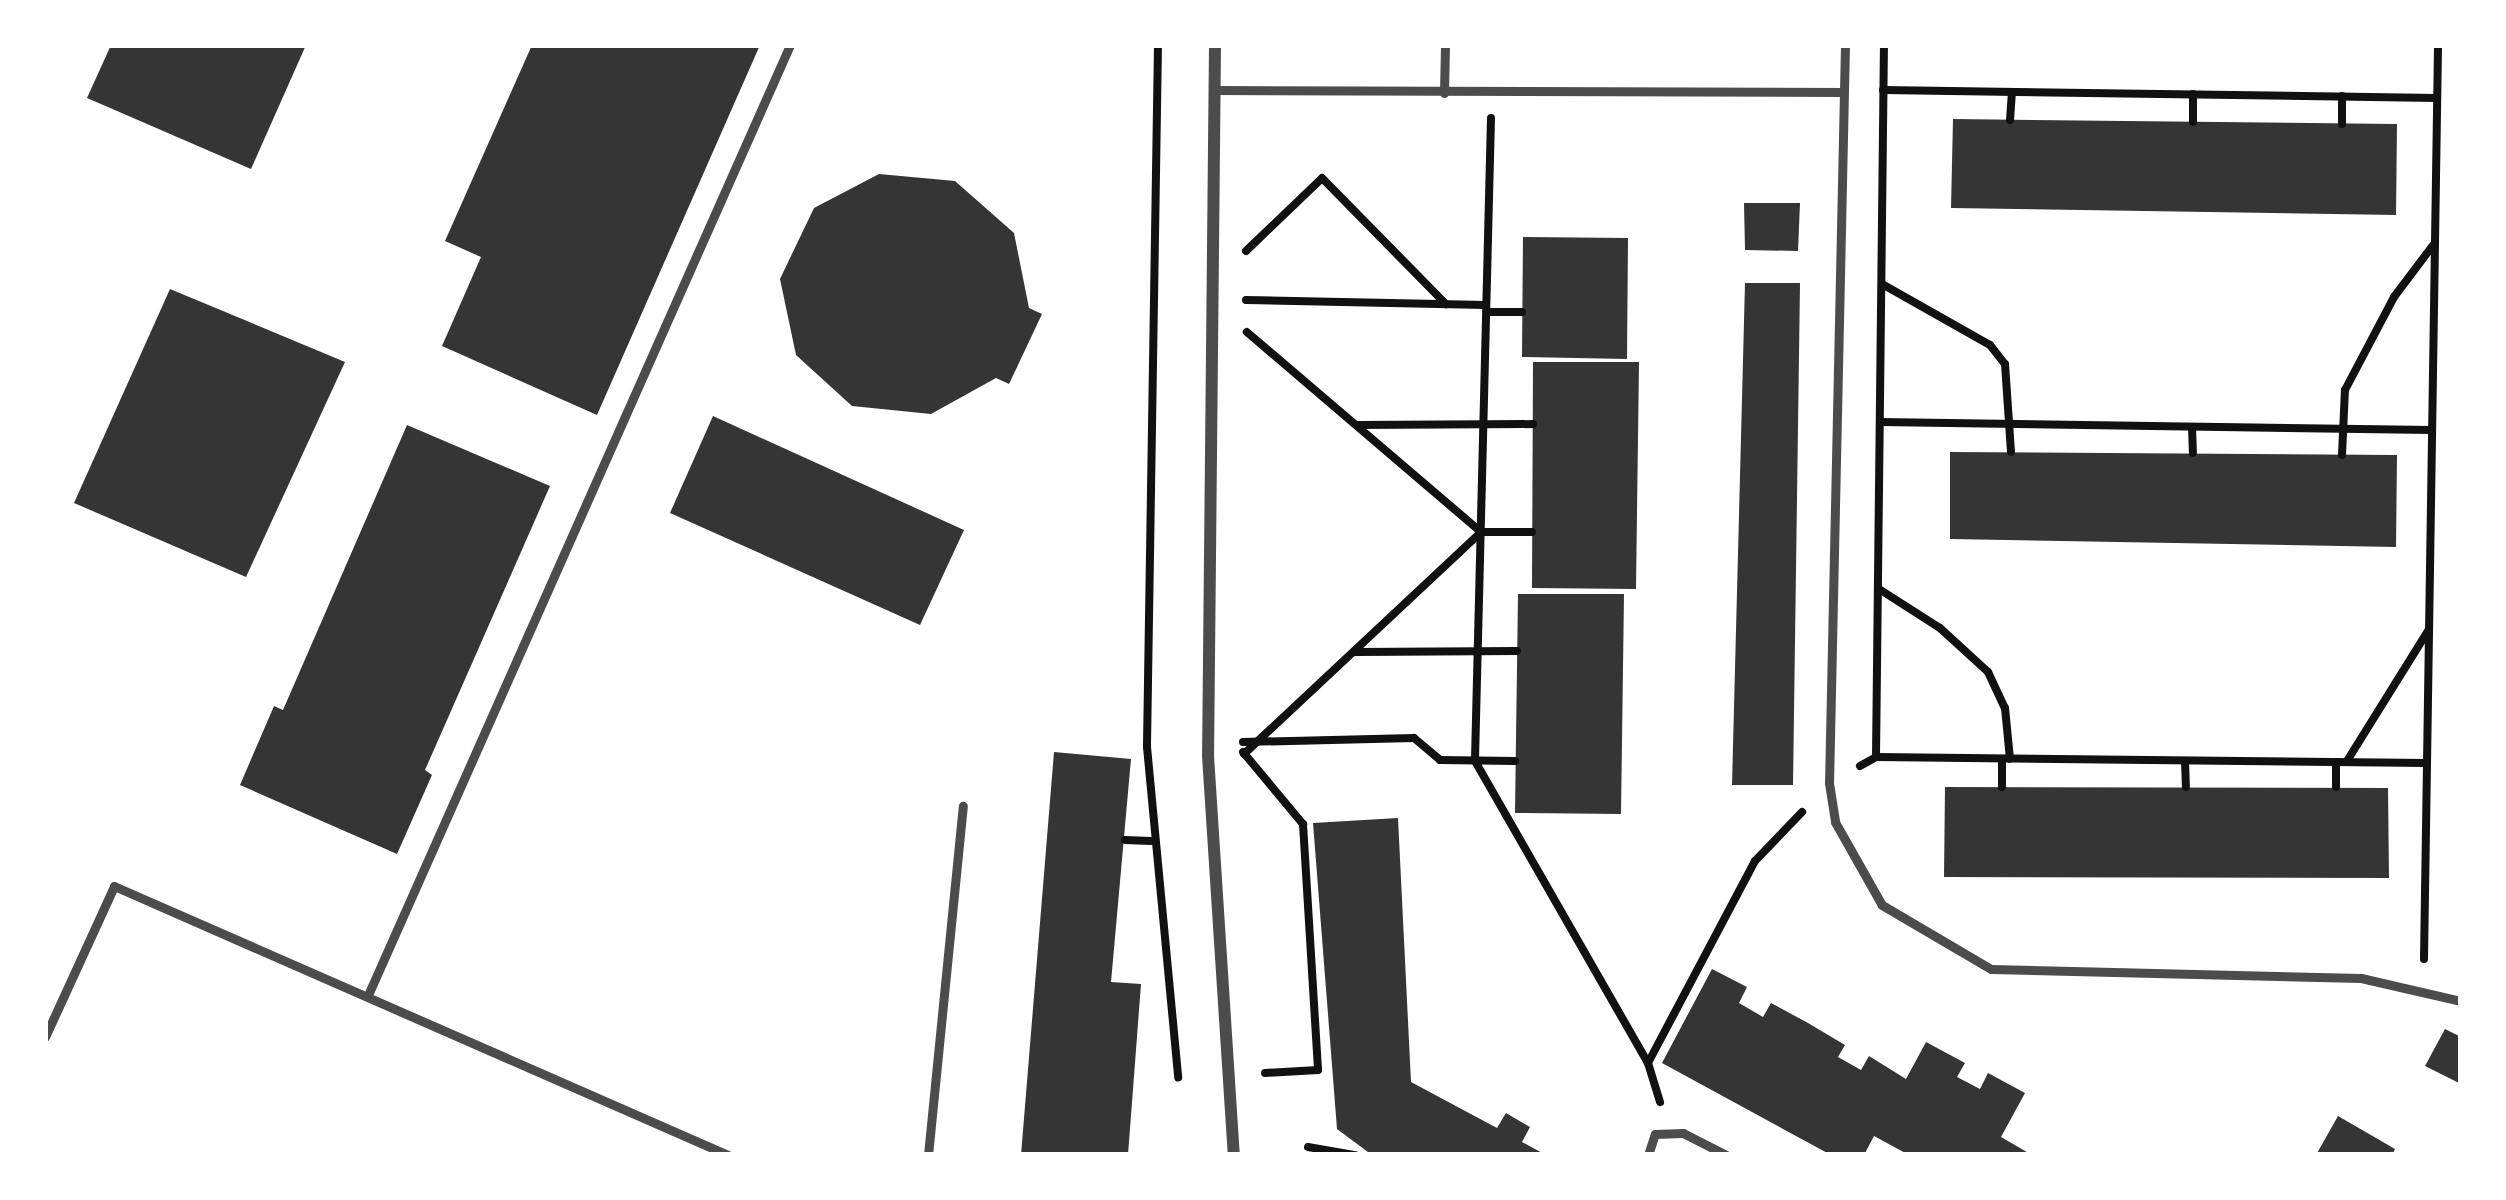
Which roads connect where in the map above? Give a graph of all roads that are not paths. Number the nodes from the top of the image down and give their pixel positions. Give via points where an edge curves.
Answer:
1 (790, 45) edge
2 (1215, 45) edge
3 (1445, 45) edge
4 (1845, 45) edge
5 (1214, 90) junction
6 (1444, 92) junction
7 (1844, 92) junction
8 (962, 806) dead end
9 (368, 995) junction
10 (2461, 1000) edge
11 (45, 1037) edge
12 (728, 1155) edge
13 (928, 1155) edge
14 (1234, 1155) edge
15 (1648, 1155) edge
16 (1726, 1155) edge

1 - 9 lane
2 - 5 street
3 - 6 lane
4 - 7 lane
5 - 6 lane
5 - 14 street via 1208,756
6 - 7 lane
7 - 10 lane via 1829,783 1835,821 1882,905 1991,969 2361,978
8 - 13 lane
9 - 11 lane via 114,886
9 - 12 lane
15 - 16 lane via 1655,1134 1684,1133

